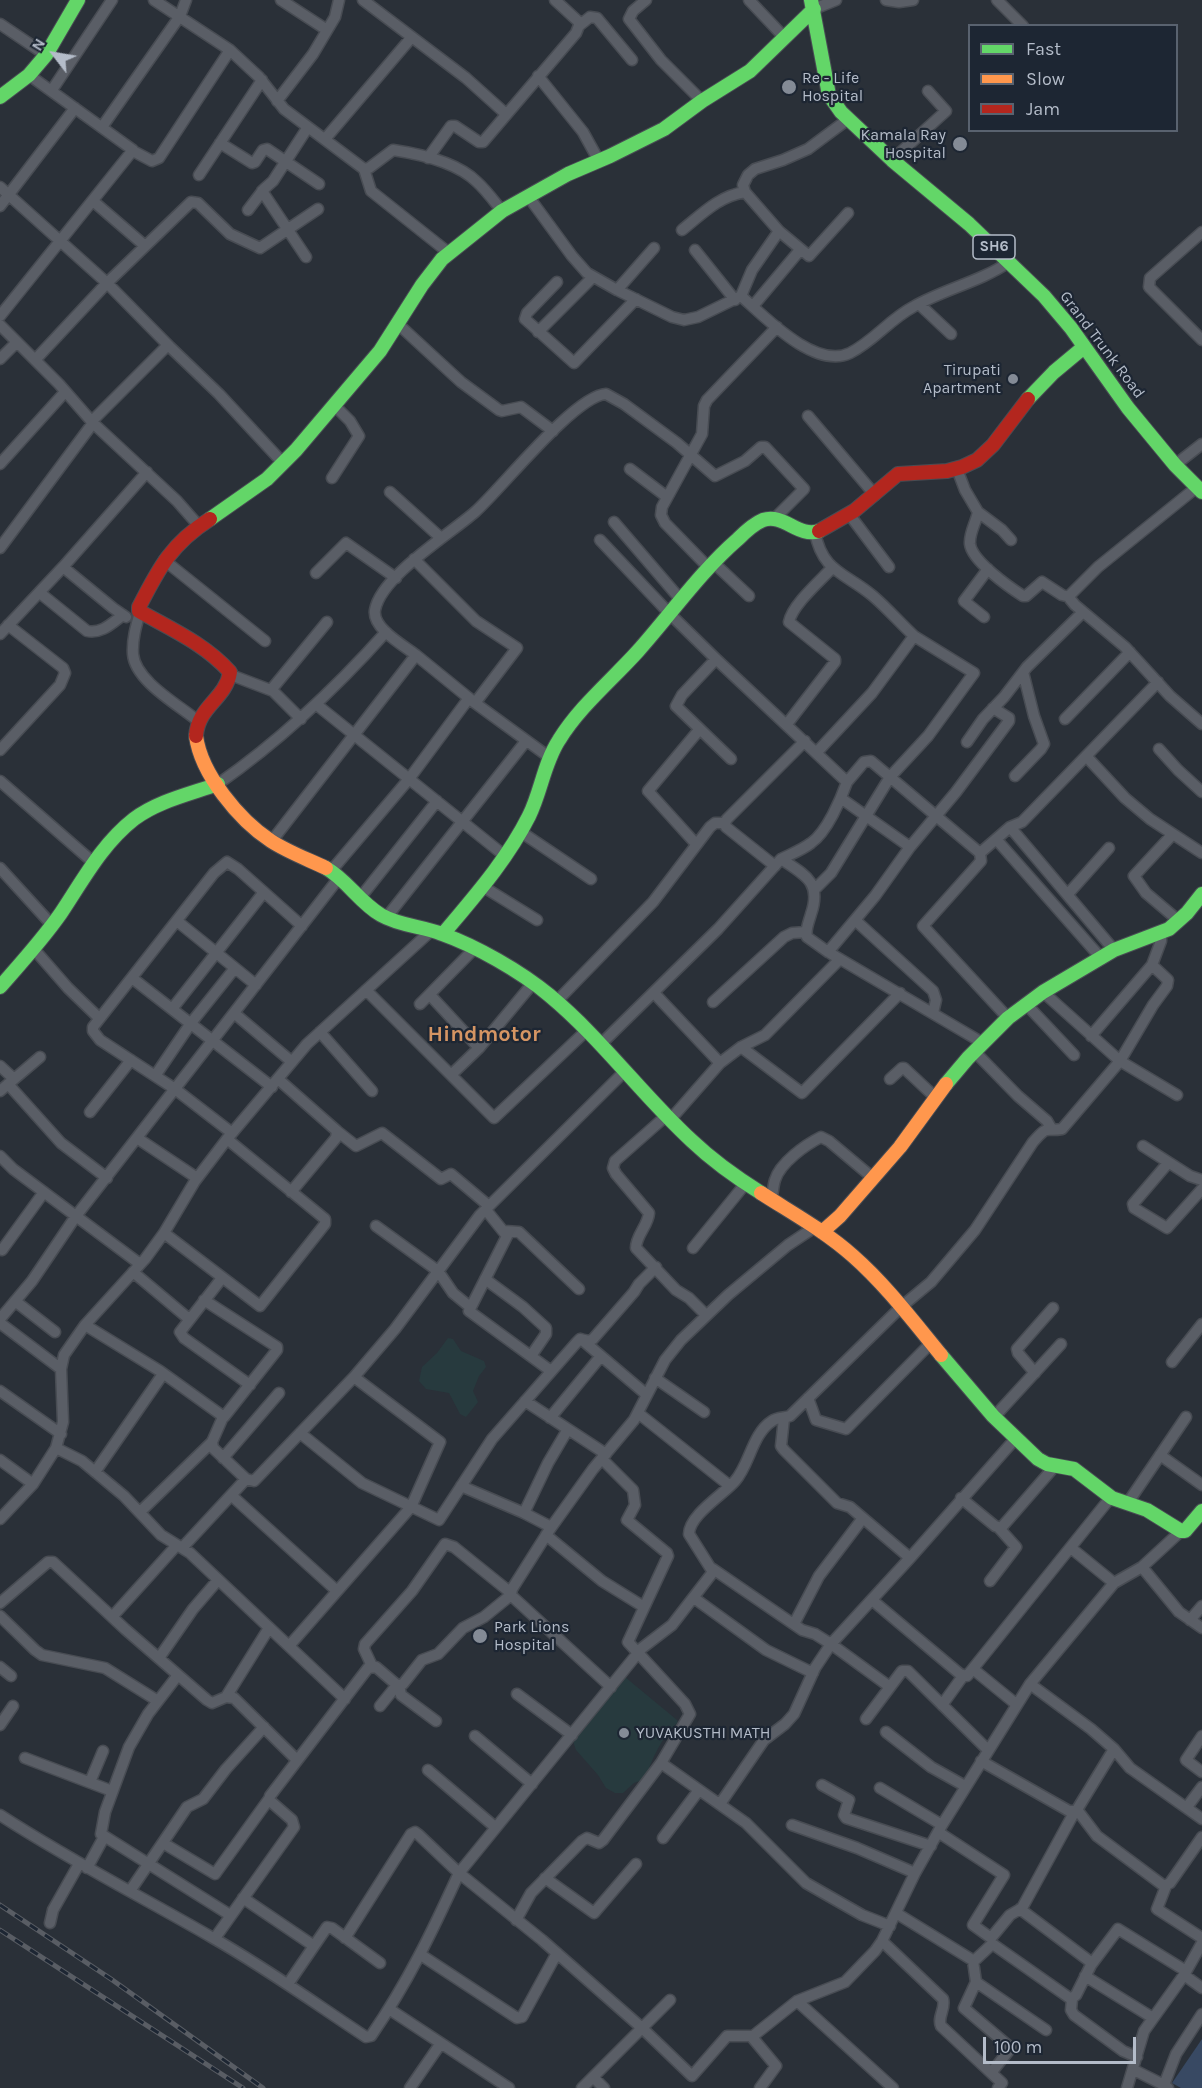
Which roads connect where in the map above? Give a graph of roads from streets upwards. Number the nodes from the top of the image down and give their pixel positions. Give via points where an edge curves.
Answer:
1 (78, 0) edge
2 (112, 0) edge
3 (154, 0) edge
4 (186, 0) edge
5 (281, 0) edge
6 (339, 0) edge
7 (363, 0) edge
8 (555, 0) edge
9 (646, 0) edge
10 (749, 0) edge
11 (836, 0) edge
12 (886, 0) edge
13 (913, 0) edge
14 (997, 0) edge
15 (375, 4) edge
16 (813, 5) edge
17 (180, 15) junction
18 (0, 24) edge
19 (1021, 24) edge
20 (580, 25) junction
21 (327, 30) junction
22 (411, 38) junction
23 (784, 38) junction
24 (230, 50) junction
25 (46, 55) junction
26 (632, 60) dead end
27 (30, 75) junction
28 (538, 76) junction
29 (262, 80) junction
30 (52, 90) junction
31 (928, 91) dead end
32 (0, 97) edge
33 (278, 101) junction
34 (702, 101) junction
35 (75, 108) junction
36 (506, 114) junction
37 (847, 120) junction
38 (102, 127) junction
39 (308, 127) junction
40 (325, 139) junction
41 (220, 143) junction
42 (133, 151) junction
43 (428, 158) junction
44 (892, 160) junction
45 (599, 161) junction
46 (286, 162) junction
47 (364, 169) junction
48 (199, 175) dead end
49 (319, 184) dead end
50 (0, 187) edge
51 (262, 191) junction
52 (745, 192) junction
53 (10, 195) junction
54 (528, 196) junction
55 (93, 201) junction
56 (0, 206) edge
57 (318, 209) dead end
58 (248, 210) dead end
59 (502, 211) junction
60 (848, 213) dead end
61 (288, 230) junction
62 (682, 230) dead end
63 (779, 231) junction
64 (1202, 232) edge
65 (60, 240) junction
66 (144, 245) junction
67 (654, 248) dead end
68 (695, 250) dead end
69 (800, 250) junction
70 (449, 253) junction
71 (306, 257) dead end
72 (1009, 262) junction
73 (593, 277) junction
74 (557, 282) dead end
75 (107, 283) junction
76 (617, 290) junction
77 (738, 298) junction
78 (636, 299) junction
79 (919, 303) junction
80 (753, 306) junction
81 (0, 316) edge
82 (398, 324) junction
83 (0, 325) edge
84 (777, 327) junction
85 (538, 332) junction
86 (951, 334) dead end
87 (1202, 340) edge
88 (17, 342) junction
89 (168, 345) junction
90 (1084, 347) junction
91 (0, 359) edge
92 (35, 360) junction
93 (65, 392) junction
94 (334, 405) junction
95 (808, 416) dead end
96 (92, 422) junction
97 (553, 431) junction
98 (1202, 444) edge
99 (691, 454) junction
100 (283, 463) junction
101 (0, 464) edge
102 (1175, 465) junction
103 (630, 469) dead end
104 (957, 469) junction
105 (147, 472) junction
106 (332, 478) dead end
107 (1199, 490) edge
108 (390, 492) dead end
109 (874, 495) junction
110 (667, 497) junction
111 (978, 512) junction
112 (849, 514) junction
113 (775, 518) junction
114 (614, 522) dead end
115 (199, 526) junction
116 (815, 532) junction
117 (441, 538) junction
118 (600, 540) dead end
119 (1011, 540) dead end
120 (0, 548) edge
121 (414, 559) junction
122 (164, 560) junction
123 (711, 566) junction
124 (63, 567) junction
125 (889, 567) dead end
126 (832, 568) junction
127 (988, 569) junction
128 (316, 573) dead end
129 (396, 578) junction
130 (40, 593) junction
131 (749, 596) dead end
132 (1070, 597) junction
133 (681, 600) junction
134 (1083, 612) junction
135 (669, 613) junction
136 (123, 615) junction
137 (139, 617) junction
138 (984, 617) dead end
139 (327, 622) dead end
140 (8, 625) junction
141 (386, 632) junction
142 (0, 634) edge
143 (914, 636) junction
144 (265, 641) dead end
145 (1130, 652) junction
146 (416, 655) junction
147 (717, 659) junction
148 (1023, 672) junction
149 (231, 675) junction
150 (1158, 682) junction
151 (271, 690) junction
152 (472, 701) junction
153 (317, 705) junction
154 (993, 708) junction
155 (301, 719) junction
156 (1065, 719) dead end
157 (198, 721) junction
158 (787, 724) junction
159 (1202, 724) edge
160 (699, 730) junction
161 (355, 735) junction
162 (526, 741) junction
163 (805, 741) junction
164 (967, 742) dead end
165 (1159, 749) dead end
166 (0, 750) edge
167 (817, 752) junction
168 (1086, 756) junction
169 (549, 757) junction
170 (731, 759) dead end
171 (1015, 776) dead end
172 (890, 777) junction
173 (409, 778) junction
174 (0, 781) edge
175 (848, 782) junction
176 (218, 784) junction
177 (1202, 792) edge
178 (842, 799) junction
179 (437, 801) junction
180 (867, 815) junction
181 (936, 816) junction
182 (463, 822) junction
183 (725, 823) junction
184 (1010, 827) junction
185 (521, 832) junction
186 (1172, 835) junction
187 (996, 839) junction
188 (271, 842) junction
189 (696, 844) junction
190 (910, 847) junction
191 (1109, 848) dead end
192 (980, 853) junction
193 (1202, 854) edge
194 (505, 855) junction
195 (778, 862) junction
196 (94, 863) junction
197 (0, 868) edge
198 (334, 875) junction
199 (591, 879) dead end
200 (482, 886) junction
201 (815, 889) junction
202 (264, 892) junction
203 (1068, 894) junction
204 (1202, 894) edge
205 (360, 898) junction
206 (386, 918) junction
207 (537, 920) dead end
208 (855, 920) junction
209 (177, 921) junction
210 (1179, 921) junction
211 (52, 925) junction
212 (302, 926) junction
213 (437, 932) junction
214 (806, 932) junction
215 (1161, 932) junction
216 (33, 948) junction
217 (473, 950) junction
218 (1114, 950) junction
219 (828, 952) junction
220 (216, 953) junction
221 (1101, 958) junction
222 (840, 959) junction
223 (1152, 965) junction
224 (235, 968) junction
225 (132, 978) junction
226 (533, 983) junction
227 (256, 985) junction
228 (0, 987) edge
229 (366, 990) junction
230 (1043, 992) junction
231 (654, 993) junction
232 (900, 993) junction
233 (430, 995) junction
234 (556, 1002) junction
235 (713, 1002) dead end
236 (1026, 1004) junction
237 (420, 1005) dead end
238 (172, 1009) junction
239 (234, 1013) junction
240 (933, 1013) junction
241 (99, 1018) junction
242 (1008, 1018) junction
243 (191, 1023) junction
244 (586, 1031) junction
245 (320, 1032) junction
246 (1091, 1036) junction
247 (213, 1041) junction
248 (601, 1044) junction
249 (741, 1047) junction
250 (978, 1047) junction
251 (479, 1048) junction
252 (1074, 1055) dead end
253 (40, 1057) dead end
254 (131, 1060) junction
255 (1120, 1061) junction
256 (292, 1062) junction
257 (720, 1063) junction
258 (0, 1066) edge
259 (625, 1071) junction
260 (451, 1075) junction
261 (155, 1076) junction
262 (890, 1079) dead end
263 (275, 1083) junction
264 (7, 1084) edge
265 (175, 1089) junction
266 (372, 1091) dead end
267 (1177, 1095) dead end
268 (935, 1097) junction
269 (90, 1112) dead end
270 (668, 1118) junction
271 (1051, 1128) junction
272 (338, 1131) junction
273 (230, 1136) junction
274 (137, 1138) junction
275 (1143, 1146) dead end
276 (1, 1160) edge
277 (1168, 1163) junction
278 (107, 1178) junction
279 (197, 1178) junction
280 (873, 1178) junction
281 (1202, 1180) edge
282 (746, 1183) junction
283 (1202, 1189) edge
284 (44, 1192) junction
285 (291, 1192) junction
286 (771, 1200) junction
287 (487, 1208) junction
288 (76, 1216) junction
289 (376, 1226) dead end
290 (819, 1229) junction
291 (505, 1231) junction
292 (165, 1233) junction
293 (693, 1248) dead end
294 (2, 1250) dead end
295 (656, 1267) junction
296 (136, 1268) junction
297 (438, 1271) junction
298 (222, 1278) junction
299 (484, 1279) junction
300 (579, 1288) dead end
301 (204, 1300) junction
302 (15, 1302) junction
303 (900, 1306) junction
304 (470, 1307) junction
305 (1053, 1308) dead end
306 (706, 1315) junction
307 (189, 1319) junction
308 (0, 1321) edge
309 (1202, 1324) edge
310 (85, 1325) junction
311 (55, 1332) dead end
312 (580, 1339) junction
313 (931, 1343) junction
314 (1061, 1344) dead end
315 (531, 1356) junction
316 (601, 1356) junction
317 (1172, 1362) dead end
318 (61, 1369) junction
319 (551, 1371) junction
320 (1035, 1373) junction
321 (163, 1374) junction
322 (354, 1377) junction
323 (655, 1378) junction
324 (250, 1385) junction
325 (0, 1391) edge
326 (279, 1394) dead end
327 (647, 1395) junction
328 (808, 1398) junction
329 (525, 1401) junction
330 (704, 1412) dead end
331 (638, 1413) junction
332 (995, 1416) junction
333 (223, 1417) junction
334 (1186, 1417) dead end
335 (550, 1418) junction
336 (784, 1418) junction
337 (568, 1429) junction
338 (300, 1432) junction
339 (61, 1434) junction
340 (1016, 1438) junction
341 (212, 1442) junction
342 (56, 1448) junction
343 (1160, 1455) junction
344 (604, 1457) junction
345 (223, 1458) junction
346 (0, 1460) edge
347 (1055, 1466) junction
348 (95, 1472) junction
349 (246, 1479) junction
350 (33, 1484) junction
351 (1202, 1485) edge
352 (461, 1486) junction
353 (730, 1486) junction
354 (231, 1495) junction
355 (1111, 1497) junction
356 (962, 1498) junction
357 (1127, 1504) junction
358 (411, 1507) junction
359 (1202, 1511) edge
360 (140, 1512) junction
361 (524, 1513) junction
362 (862, 1518) junction
363 (0, 1519) edge
364 (999, 1528) junction
365 (549, 1531) junction
366 (1181, 1531) junction
367 (180, 1546) junction
368 (1071, 1548) junction
369 (910, 1558) junction
370 (1142, 1567) junction
371 (713, 1569) junction
372 (218, 1580) junction
373 (990, 1581) dead end
374 (1114, 1583) junction
375 (337, 1591) junction
376 (511, 1594) junction
377 (694, 1598) junction
378 (872, 1600) junction
379 (0, 1603) edge
380 (1202, 1606) edge
381 (644, 1607) junction
382 (0, 1616) edge
383 (112, 1617) junction
384 (1190, 1620) junction
385 (794, 1624) junction
386 (269, 1628) junction
387 (1202, 1628) edge
388 (831, 1644) junction
389 (289, 1646) junction
390 (639, 1653) junction
391 (159, 1658) junction
392 (372, 1666) junction
393 (0, 1667) edge
394 (973, 1669) junction
395 (813, 1672) junction
396 (178, 1675) junction
397 (11, 1676) dead end
398 (963, 1676) junction
399 (1030, 1684) junction
400 (398, 1685) junction
401 (611, 1687) junction
402 (890, 1687) junction
403 (517, 1694) dead end
404 (226, 1697) junction
405 (345, 1699) junction
406 (158, 1701) junction
407 (1016, 1704) junction
408 (942, 1705) junction
409 (13, 1706) dead end
410 (380, 1706) dead end
411 (866, 1719) dead end
412 (436, 1721) dead end
413 (0, 1725) edge
414 (264, 1727) junction
415 (886, 1732) dead end
416 (475, 1736) dead end
417 (572, 1736) junction
418 (1202, 1736) edge
419 (1114, 1749) junction
420 (987, 1750) junction
421 (103, 1751) dead end
422 (25, 1758) dead end
423 (297, 1760) junction
424 (981, 1761) junction
425 (661, 1762) junction
426 (428, 1770) dead end
427 (1202, 1772) edge
428 (90, 1782) junction
429 (532, 1784) junction
430 (822, 1785) dead end
431 (965, 1786) junction
432 (1202, 1787) edge
433 (880, 1788) dead end
434 (699, 1790) junction
435 (112, 1791) junction
436 (269, 1799) junction
437 (720, 1804) junction
438 (1186, 1808) junction
439 (1077, 1811) junction
440 (0, 1815) edge
441 (1202, 1819) edge
442 (792, 1825) dead end
443 (495, 1827) junction
444 (940, 1828) junction
445 (104, 1837) junction
446 (1202, 1837) edge
447 (663, 1838) dead end
448 (163, 1843) junction
449 (931, 1846) junction
450 (149, 1863) junction
451 (636, 1863) dead end
452 (83, 1866) junction
453 (459, 1873) junction
454 (915, 1873) junction
455 (545, 1878) junction
456 (1166, 1886) junction
457 (130, 1891) junction
458 (243, 1898) junction
459 (1020, 1909) junction
460 (896, 1913) junction
461 (230, 1915) junction
462 (516, 1920) junction
463 (50, 1923) dead end
464 (890, 1926) junction
465 (215, 1938) junction
466 (345, 1938) junction
467 (1202, 1938) edge
468 (882, 1941) junction
469 (1202, 1943) edge
470 (314, 1946) junction
471 (557, 1953) junction
472 (421, 1955) junction
473 (974, 1961) junction
474 (380, 1963) dead end
475 (1092, 1963) junction
476 (1185, 1973) junction
477 (1085, 1976) junction
478 (976, 1982) junction
479 (288, 1984) junction
480 (1202, 1988) edge
481 (1072, 1999) junction
482 (670, 2000) dead end
483 (797, 2001) junction
484 (389, 2009) junction
485 (1202, 2014) edge
486 (1152, 2018) junction
487 (642, 2028) junction
488 (1046, 2030) dead end
489 (751, 2036) junction
490 (441, 2043) junction
491 (1137, 2057) junction
492 (1134, 2070) junction
493 (991, 2073) junction
494 (593, 2077) junction
495 (1166, 2087) edge
496 (410, 2088) edge
497 (508, 2088) edge
498 (582, 2088) edge
499 (604, 2088) edge
500 (760, 2088) edge
501 (893, 2088) edge
502 (998, 2088) edge
503 (1127, 2088) edge

1 - 25 street
2 - 30 street
3 - 17 street
4 - 17 street
5 - 21 street
6 - 21 street via 336,16
7 - 15 street
8 - 20 street
9 - 34 street via 629,19 661,60
10 - 23 street
11 - 16 street
12 - 13 street
14 - 19 street
15 - 22 street
16 - 23 street
16 - 37 street, Grand Trunk Road / SH6 via 829,95
17 - 24 street
17 - 38 street
18 - 25 street
20 - 26 street via 590,17 597,18
20 - 28 street
21 - 33 street via 309,62
22 - 36 street via 466,78
22 - 40 street
23 - 34 street via 750,71
24 - 29 street
24 - 42 street via 159,158 152,161
25 - 27 street
27 - 30 street
27 - 32 street
28 - 36 street
28 - 45 street via 583,132
29 - 33 street
29 - 41 street
30 - 35 street
31 - 44 street via 946,111
33 - 39 street
34 - 45 street via 664,129
35 - 38 street
35 - 53 street
36 - 43 street via 482,143 452,126
37 - 44 street, Grand Trunk Road / SH6
37 - 52 street via 808,149 751,172 744,181
38 - 42 street
39 - 40 street
39 - 46 street
40 - 47 street
41 - 46 street via 252,163 265,149
41 - 48 street
42 - 55 street
43 - 47 street via 390,150
43 - 59 street via 472,177
44 - 72 street, Grand Trunk Road / SH6
45 - 54 street
46 - 49 street
46 - 51 street
47 - 70 street via 371,191
50 - 53 street
51 - 58 street
51 - 61 street
52 - 62 street via 718,201
52 - 63 street
53 - 56 street
53 - 65 street
54 - 59 street
54 - 73 street via 572,256
55 - 65 street
55 - 66 street
57 - 61 street
59 - 70 street
60 - 69 street via 809,256
61 - 66 street via 258,248 228,232 193,201
61 - 71 street
63 - 69 street
63 - 77 street
64 - 87 street via 1148,283
65 - 75 street
65 - 81 street
66 - 75 street
67 - 76 street
68 - 77 street
69 - 80 street
70 - 82 street via 422,285
72 - 79 street
72 - 90 street, Grand Trunk Road / SH6 via 1056,309
73 - 76 street
73 - 85 street
74 - 85 street via 525,317
75 - 89 street
75 - 92 street
76 - 78 street
77 - 78 street via 684,320
77 - 80 street
78 - 85 street via 575,363
79 - 84 street via 855,350 839,356 813,350
79 - 86 street
80 - 84 street
82 - 94 street
82 - 97 street via 461,382 499,410 521,407
83 - 88 street
84 - 99 street via 707,400 702,434
88 - 91 street
88 - 92 street
89 - 96 street
89 - 100 street
90 - 102 street, Grand Trunk Road / SH6
90 - 104 street via 1046,379 990,447 970,464
92 - 93 street
93 - 96 street
93 - 101 street
94 - 100 street
94 - 106 street via 359,436
95 - 109 street
96 - 105 street
96 - 120 street
97 - 99 street via 595,396 606,394
97 - 117 street via 476,511
98 - 102 street
99 - 110 street
99 - 113 street via 716,476 765,447 804,489
100 - 115 street via 238,501
102 - 107 street, Grand Trunk Road / SH6
103 - 110 street
104 - 109 street via 901,473
104 - 111 street
105 - 115 street
105 - 124 street
107 - 132 street via 1098,567
108 - 117 street
109 - 112 street
110 - 123 street via 661,511 663,519
111 - 119 street
111 - 127 street via 970,547
112 - 116 street
112 - 125 street
113 - 116 street
113 - 123 street via 761,520 749,528
114 - 133 street
115 - 122 street
116 - 126 street via 821,554
117 - 121 street
118 - 135 street
121 - 129 street
121 - 152 street via 476,621 517,648
122 - 137 street via 139,607
122 - 144 street
123 - 131 street
123 - 133 street
124 - 130 street
124 - 136 street
126 - 143 street via 871,594
126 - 158 street via 800,602 789,622 835,662
127 - 132 street via 1023,596 1043,582
127 - 138 street via 964,601
128 - 129 street via 346,543
129 - 141 street via 387,586 375,610 376,620
130 - 136 street via 87,631 103,630
130 - 140 street
132 - 134 street
133 - 135 street
134 - 145 street
134 - 148 street
135 - 147 street
135 - 169 street via 577,715
136 - 137 street
137 - 149 street via 192,640 220,659
137 - 157 street via 133,654 141,675
139 - 151 street
140 - 142 street
140 - 166 street via 63,668 65,678
141 - 146 street
141 - 153 street
143 - 167 street via 872,693
143 - 172 street via 974,674
145 - 150 street
145 - 156 street
146 - 152 street
146 - 161 street
147 - 158 street
147 - 160 street via 676,704
148 - 154 street
148 - 171 street via 1044,744
149 - 151 street
149 - 157 street
150 - 159 street
150 - 168 street
151 - 155 street
152 - 162 street
152 - 173 street
153 - 155 street
153 - 161 street
154 - 164 street
154 - 181 street via 1010,721
155 - 176 street
157 - 176 street via 198,755
158 - 163 street
160 - 170 street
160 - 189 street via 648,791
161 - 173 street
161 - 188 street
162 - 169 street
162 - 182 street
163 - 167 street
163 - 183 street
165 - 177 street
167 - 175 street
168 - 184 street via 1022,822
168 - 186 street via 1125,798
169 - 185 street via 536,802
172 - 175 street via 866,761
172 - 180 street
172 - 181 street
173 - 179 street
173 - 198 street
174 - 196 street
175 - 178 street
176 - 188 street via 249,824
176 - 196 street via 150,809 122,830
178 - 180 street
178 - 195 street via 815,840
179 - 182 street
179 - 205 street
180 - 190 street
180 - 201 street via 831,873
181 - 190 street
181 - 192 street
182 - 194 street
182 - 206 street
183 - 189 street via 713,824
183 - 195 street
184 - 187 street
184 - 203 street
185 - 194 street
185 - 199 street
186 - 193 street
186 - 210 street via 1134,876 1146,893
187 - 192 street
187 - 221 street
188 - 198 street
189 - 234 street via 653,902
190 - 208 street
191 - 203 street
192 - 242 street via 981,861 923,928
194 - 200 street
195 - 201 street via 808,879
195 - 231 street
196 - 211 street
197 - 211 street
198 - 205 street
198 - 212 street
200 - 207 street
200 - 213 street
201 - 214 street via 815,904
202 - 209 street via 227,862
202 - 212 street
202 - 220 street
203 - 218 street
204 - 210 street
205 - 206 street
206 - 213 street
208 - 219 street
208 - 240 street via 933,991
209 - 220 street
209 - 225 street
210 - 215 street
211 - 216 street
212 - 227 street
213 - 217 street
213 - 229 street
214 - 219 street via 808,939
214 - 235 street via 783,937
215 - 218 street
215 - 223 street
216 - 228 street
216 - 241 street
217 - 226 street
217 - 233 street
218 - 221 street
219 - 222 street
220 - 224 street
220 - 238 street
221 - 230 street
222 - 232 street
222 - 249 street via 765,1035
223 - 246 street
223 - 255 street via 1168,984
224 - 227 street
224 - 243 street
225 - 238 street
225 - 241 street
226 - 234 street
226 - 251 street
227 - 239 street
229 - 245 street
229 - 260 street
230 - 236 street
230 - 246 street
231 - 248 street
231 - 257 street
232 - 240 street
232 - 249 street via 802,1093
233 - 237 street
233 - 251 street
234 - 244 street
236 - 242 street
236 - 252 street
238 - 243 street
239 - 247 street
239 - 256 street
240 - 250 street
241 - 254 street via 93,1027 94,1034
242 - 250 street
243 - 247 street
243 - 261 street
244 - 248 street
244 - 260 street via 494,1118
245 - 256 street
245 - 266 street
246 - 255 street
247 - 263 street
247 - 265 street
248 - 259 street
249 - 257 street
250 - 268 street
250 - 271 street
251 - 260 street
253 - 264 street
254 - 261 street
254 - 269 street
255 - 267 street
255 - 271 street via 1062,1129
256 - 263 street
257 - 270 street
258 - 264 street
259 - 270 street
259 - 287 street
261 - 265 street
262 - 268 street via 904,1068
263 - 272 street
263 - 273 street
264 - 278 street via 61,1143
265 - 273 street
265 - 274 street
268 - 280 street
270 - 282 street via 712,1159
270 - 295 street via 615,1161 613,1168 649,1213 636,1245
271 - 303 street via 1033,1142 975,1230 931,1282
272 - 285 street
272 - 287 street via 356,1146 382,1133 441,1179 451,1174
273 - 279 street
273 - 285 street
274 - 278 street
274 - 279 street
275 - 277 street
276 - 284 street
277 - 281 street
277 - 283 street via 1133,1204 1134,1208 1167,1228
278 - 288 street
279 - 292 street
280 - 286 street via 821,1137 783,1168 775,1180
280 - 290 street via 840,1216
282 - 286 street
282 - 293 street
284 - 288 street
284 - 294 street
285 - 298 street via 326,1223 262,1305
286 - 290 street
287 - 291 street
287 - 297 street
288 - 296 street
288 - 302 street
289 - 297 street
290 - 303 street via 870,1271
290 - 306 street via 788,1245
291 - 299 street via 506,1239
291 - 300 street via 519,1232
292 - 296 street
292 - 298 street
295 - 306 street
295 - 312 street via 593,1339
296 - 307 street
296 - 310 street
297 - 304 street via 453,1293
297 - 322 street
298 - 301 street
299 - 304 street
299 - 315 street via 546,1328
301 - 307 street
301 - 324 street via 277,1347
302 - 308 street
302 - 311 street
303 - 313 street
303 - 328 street
304 - 315 street via 471,1314
305 - 320 street via 1017,1350
306 - 323 street via 681,1340
307 - 324 street via 180,1332 182,1336
308 - 318 street
309 - 317 street
310 - 318 street via 66,1351
310 - 321 street
312 - 316 street
312 - 319 street
313 - 328 street via 846,1429 816,1420
313 - 332 street
314 - 320 street
315 - 319 street
316 - 327 street
316 - 335 street
318 - 339 street
319 - 329 street
320 - 332 street
321 - 333 street
321 - 348 street
322 - 338 street
322 - 358 street via 440,1442
323 - 327 street
323 - 330 street
324 - 333 street
325 - 339 street
326 - 345 street
327 - 331 street
328 - 336 street
329 - 335 street
329 - 352 street via 492,1439
331 - 344 street
331 - 353 street
332 - 340 street
333 - 341 street
334 - 343 street
335 - 337 street
336 - 353 street via 773,1420 762,1431
336 - 362 street via 782,1448 837,1503 850,1507
337 - 344 street
337 - 361 street
338 - 349 street via 259,1478
338 - 358 street via 362,1483
339 - 342 street
340 - 347 street via 1038,1459
340 - 356 street
341 - 345 street
341 - 360 street
342 - 348 street
342 - 350 street
343 - 351 street
343 - 357 street
344 - 365 street
344 - 381 street via 633,1490 635,1505 627,1520 667,1553
345 - 349 street
346 - 350 street
347 - 355 street via 1074,1469
347 - 364 street
348 - 360 street
349 - 354 street
350 - 363 street
352 - 358 street via 440,1520
352 - 361 street
353 - 371 street via 689,1529
354 - 367 street
354 - 375 street
355 - 357 street
355 - 368 street
356 - 364 street
356 - 369 street
357 - 366 street via 1146,1510
358 - 375 street
359 - 366 street
360 - 367 street via 161,1535
361 - 365 street
362 - 369 street
362 - 385 street via 819,1576
364 - 373 street via 1016,1547
365 - 376 street
365 - 381 street via 602,1581
366 - 370 street
367 - 372 street
367 - 383 street
368 - 374 street
368 - 394 street
369 - 378 street
370 - 374 street
370 - 384 street
371 - 377 street
371 - 385 street
372 - 386 street
372 - 391 street
374 - 399 street
375 - 389 street
376 - 392 street via 454,1547 445,1544 412,1591 364,1644
376 - 400 street via 484,1617 463,1628 438,1654 422,1660 406,1681
376 - 401 street
377 - 390 street via 672,1625
377 - 395 street via 766,1650
378 - 388 street
378 - 398 street
379 - 383 street via 51,1561
380 - 384 street
381 - 390 street via 628,1641
382 - 406 street via 42,1655 105,1668
383 - 391 street
384 - 387 street
385 - 388 street
386 - 389 street
386 - 404 street
388 - 395 street
388 - 402 street
389 - 405 street
390 - 401 street
390 - 425 street via 690,1714
391 - 396 street
392 - 400 street
392 - 405 street
393 - 397 street
394 - 398 street
394 - 407 street
395 - 437 street via 794,1714 764,1740
396 - 404 street via 210,1702
396 - 406 street
398 - 408 street
399 - 407 street
399 - 419 street
400 - 410 street
400 - 412 street via 401,1695
401 - 417 street
402 - 408 street via 902,1671 908,1671
402 - 411 street
403 - 417 street
404 - 414 street via 234,1698
405 - 423 street
406 - 435 street via 131,1742
407 - 420 street
408 - 420 street
409 - 413 street
414 - 423 street
414 - 448 street via 202,1799 188,1808
415 - 431 street via 926,1764
416 - 429 street
417 - 429 street
418 - 427 street via 1186,1760
419 - 438 street via 1127,1765
419 - 439 street
420 - 424 street
421 - 428 street
422 - 428 street
423 - 436 street
424 - 431 street
424 - 439 street via 1069,1811
425 - 434 street
425 - 455 street via 601,1842 585,1839
426 - 443 street
428 - 435 street
429 - 443 street
430 - 449 street via 849,1800 846,1818
431 - 444 street
432 - 438 street
433 - 444 street
434 - 437 street
434 - 447 street
435 - 445 street via 100,1831
436 - 448 street via 215,1874
436 - 458 street via 294,1822 294,1827
437 - 464 street via 746,1823 806,1883
438 - 441 street
439 - 456 street via 1097,1836
439 - 459 street
440 - 452 street
442 - 454 street
443 - 453 street
444 - 449 street
444 - 459 street via 1004,1875 974,1922 975,1927 991,1938
445 - 450 street
445 - 452 street
446 - 456 street
448 - 450 street
449 - 454 street
450 - 457 street
450 - 461 street
451 - 455 street via 594,1913
452 - 457 street
452 - 463 street via 53,1910
453 - 462 street
453 - 466 street via 419,1835 411,1834
453 - 472 street
454 - 460 street
455 - 462 street via 528,1897
456 - 467 street via 1157,1909
457 - 465 street
458 - 461 street
458 - 470 street
459 - 475 street
460 - 464 street
460 - 473 street
461 - 465 street
462 - 471 street
464 - 468 street
465 - 479 street
466 - 470 street via 327,1927
466 - 474 street
468 - 483 street via 845,1982
468 - 493 street via 944,2000 941,2026
469 - 476 street
470 - 479 street
471 - 472 street via 522,2017 517,2018
471 - 487 street
472 - 484 street
473 - 478 street
473 - 481 street via 994,1945
475 - 476 street via 1119,1929
475 - 477 street
476 - 480 street
476 - 486 street
477 - 481 street
477 - 486 street
478 - 488 street
478 - 493 street via 964,2008 1011,2048
479 - 484 street via 368,2038
481 - 491 street via 1074,2015
482 - 487 street
483 - 489 street
483 - 501 street
484 - 490 street
485 - 495 street via 1176,2054
486 - 491 street
487 - 489 street via 691,2076 727,2036
487 - 494 street
489 - 500 street via 776,2066
490 - 496 street
490 - 497 street
491 - 492 street
492 - 495 street
492 - 503 street
493 - 502 street via 1002,2083
494 - 498 street
494 - 499 street

